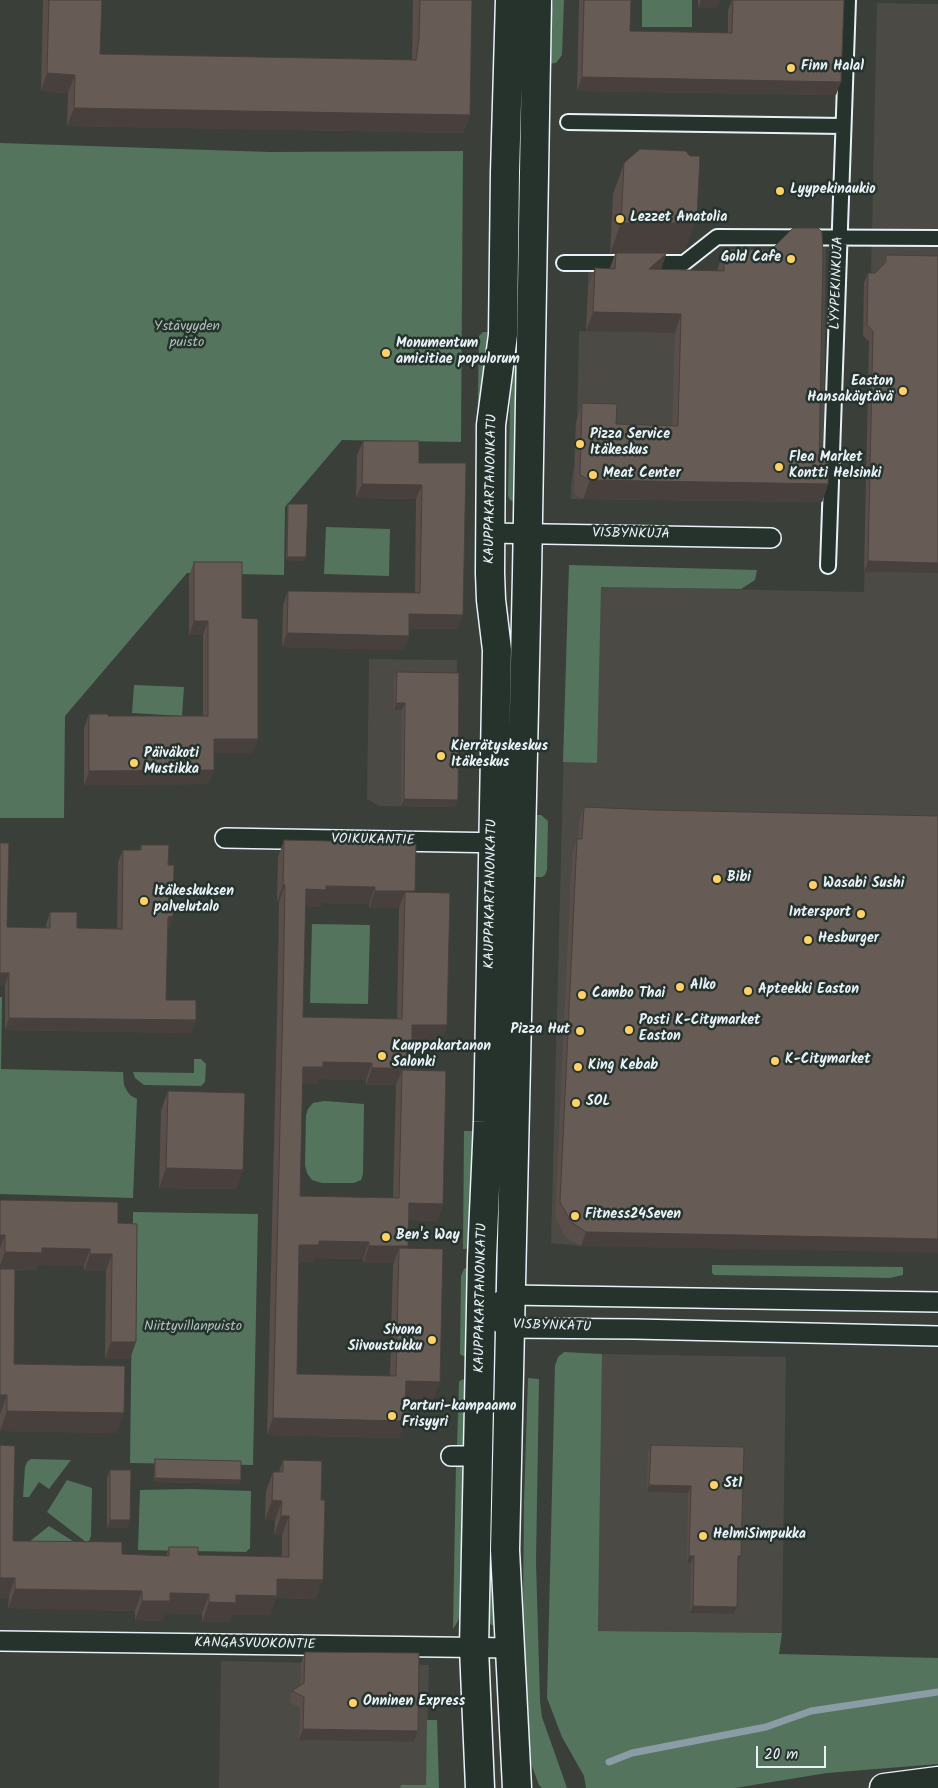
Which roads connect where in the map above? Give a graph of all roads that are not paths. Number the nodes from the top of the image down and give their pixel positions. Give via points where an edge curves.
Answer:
1 (510, 0) edge
2 (538, 0) edge
3 (848, 0) edge
4 (568, 122) dead end
5 (843, 126) junction
6 (840, 237) junction
7 (938, 238) edge
8 (564, 263) dead end
9 (490, 533) junction
10 (527, 533) junction
11 (771, 538) dead end
12 (828, 566) dead end
13 (225, 838) dead end
14 (494, 843) junction
15 (521, 844) junction
16 (510, 1295) junction
17 (938, 1302) edge
18 (481, 1313) junction
19 (510, 1328) junction
20 (938, 1336) edge
21 (451, 1456) dead end
22 (478, 1456) junction
23 (0, 1642) edge
24 (474, 1648) junction
25 (511, 1648) junction
26 (938, 1781) edge
27 (480, 1788) edge
28 (517, 1788) edge
29 (884, 1788) edge

1 - 9 main road, KAUPPAKARTANONKATU via 503,335 491,425
2 - 10 main road, KAUPPAKARTANONKATU
3 - 5 street, LYYPEKINKUJA
4 - 5 street
5 - 6 street, LYYPEKINKUJA
6 - 7 street
6 - 8 street via 717,237 684,262
6 - 12 street, LYYPEKINKUJA
9 - 10 street, VISBYNKUJA
9 - 14 main road, KAUPPAKARTANONKATU via 491,600 498,650
10 - 11 street, VISBYNKUJA
10 - 15 main road, KAUPPAKARTANONKATU
13 - 14 street, VOIKUKANTIE
14 - 15 street, VOIKUKANTIE
14 - 18 main road, KAUPPAKARTANONKATU
15 - 16 main road, KAUPPAKARTANONKATU
16 - 17 street
16 - 18 street, VISBYNKATU
16 - 19 main road, KAUPPAKARTANONKATU
18 - 19 street, VISBYNKATU
18 - 22 main road, KAUPPAKARTANONKATU
19 - 20 street, VISBYNKATU
19 - 25 main road, KAUPPAKARTANONKATU via 505,1550
21 - 22 street
22 - 24 main road, KAUPPAKARTANONKATU
23 - 24 street, KANGASVUOKONTIE
24 - 25 street, KANGASVUOKONTIE
24 - 27 main road, KAUPPAKARTANONKATU
25 - 28 main road, KAUPPAKARTANONKATU
26 - 29 main road

